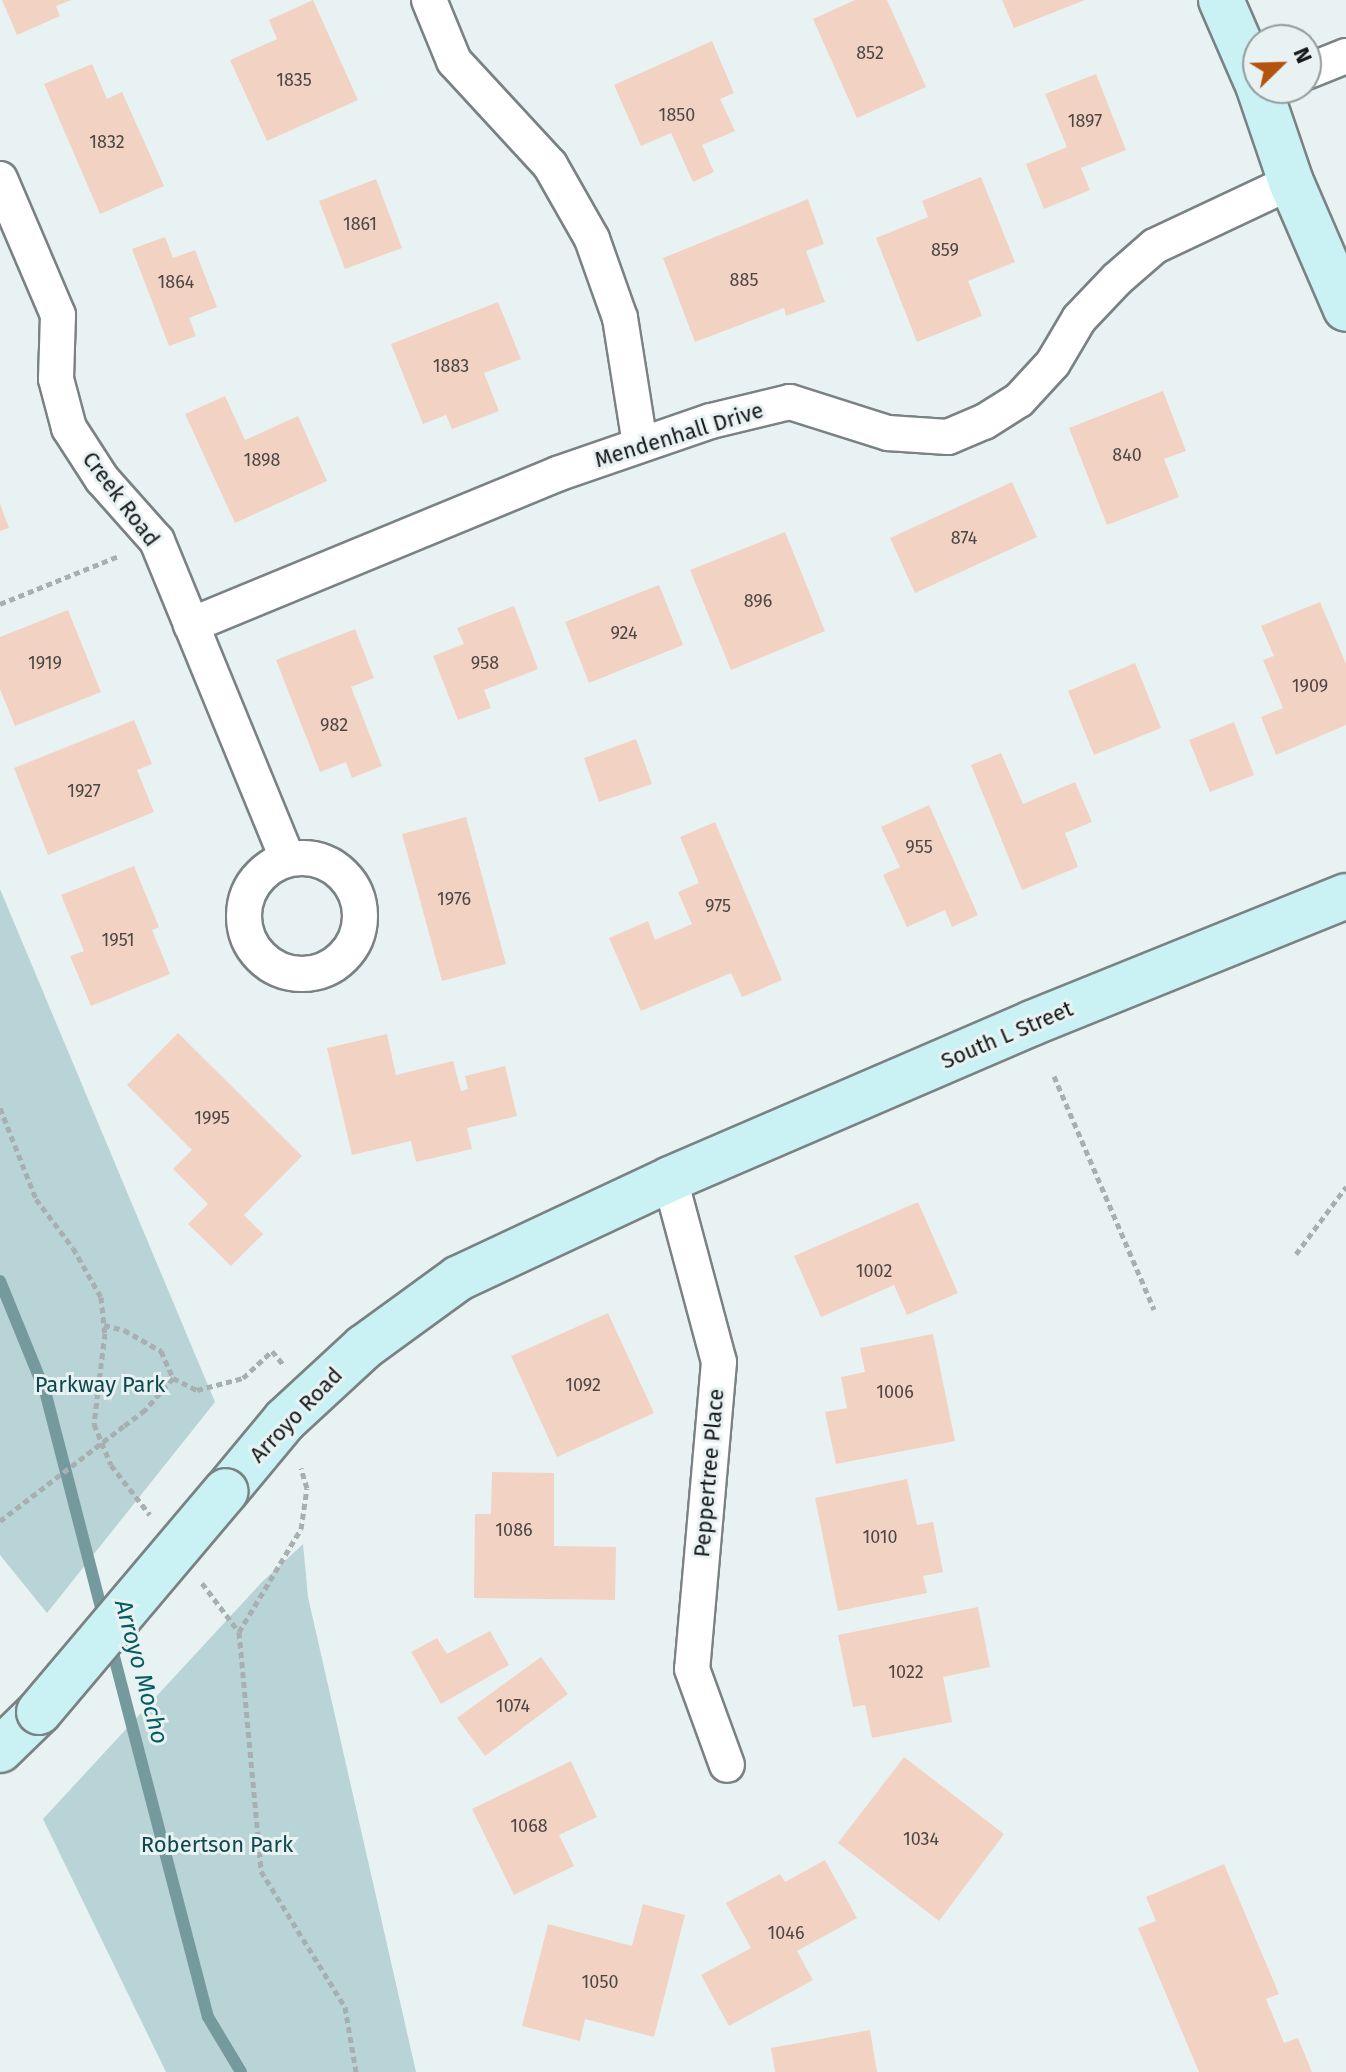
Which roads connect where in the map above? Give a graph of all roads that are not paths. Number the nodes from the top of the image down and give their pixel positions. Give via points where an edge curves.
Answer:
1 (429, 0) edge
2 (1221, 0) edge
3 (1242, 46) edge
4 (1346, 56) edge
5 (1322, 66) edge
6 (1266, 104) edge
7 (0, 179) edge
8 (1291, 182) junction
9 (1346, 309) edge
10 (640, 444) junction
11 (191, 625) junction
12 (287, 858) dead end
13 (1346, 896) edge
14 (670, 1179) junction
15 (0, 1750) edge
16 (727, 1765) dead end

1 - 10 street via 454,61 550,165 592,239 620,318
2 - 3 street
4 - 5 street
6 - 8 street
7 - 11 street, Creek Road via 58,315 56,379 69,428 102,479 157,541
8 - 9 street
8 - 10 street, Mendenhall Drive via 1155,246 1079,319 1053,363 1019,400 948,437 888,433 790,402
10 - 11 street, Mendenhall Drive
11 - 12 street, Creek Road
13 - 14 street, South L Street via 1032,1023
14 - 15 street, Arroyo Road, bridge via 459,1278 364,1347 298,1408 39,1712
14 - 16 street, Peppertree Place via 719,1362 692,1669

